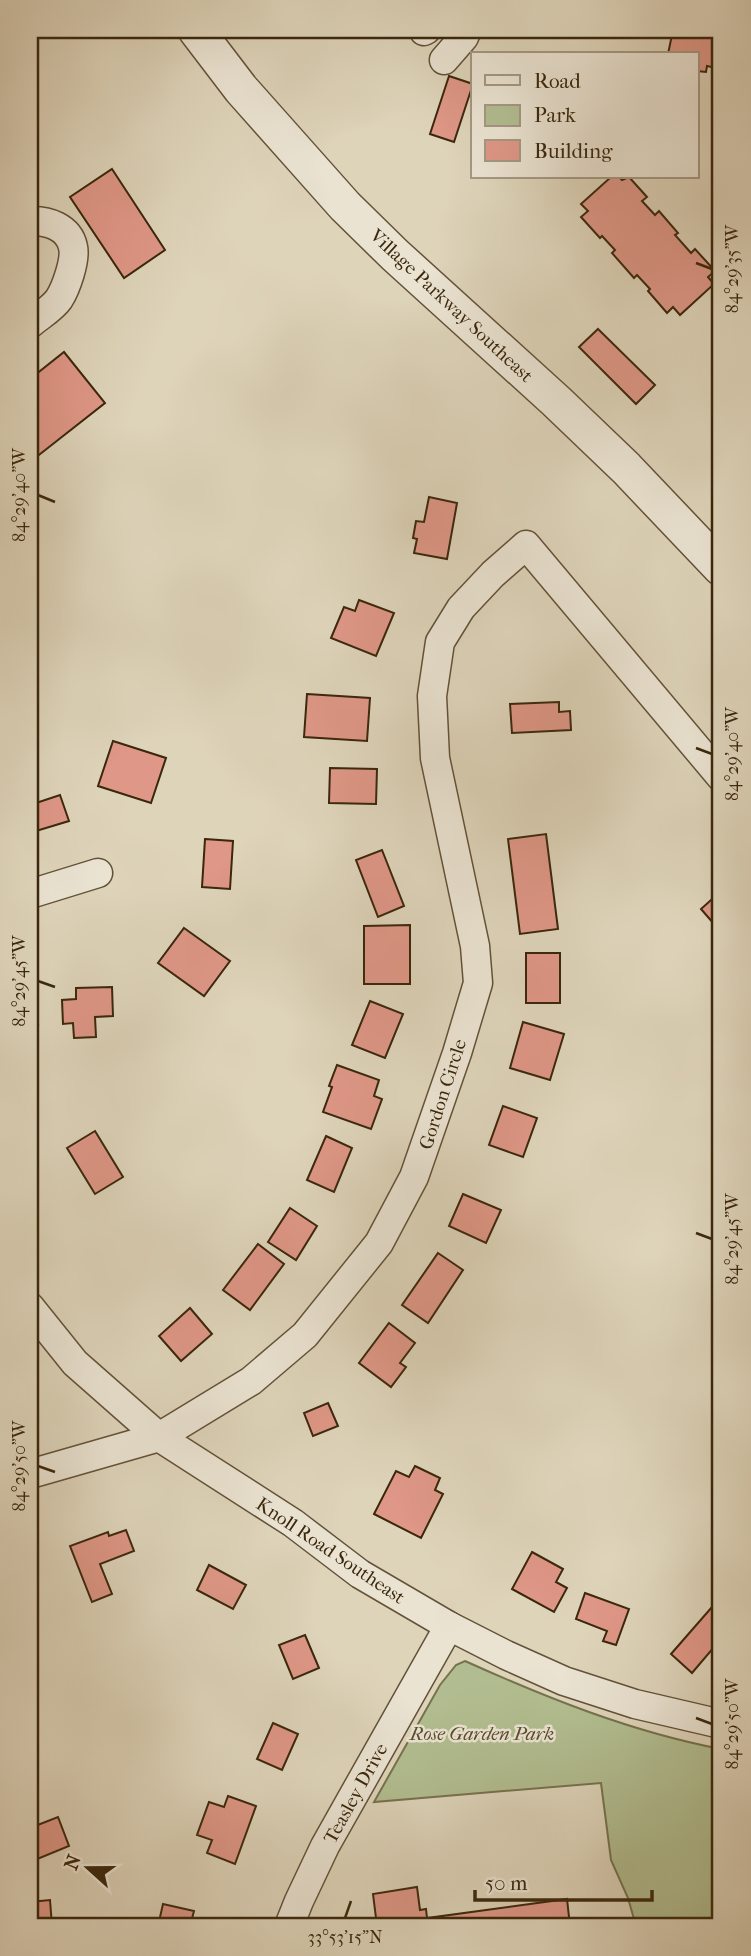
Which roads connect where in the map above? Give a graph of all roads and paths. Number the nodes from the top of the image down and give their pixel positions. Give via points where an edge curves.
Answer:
1 (196, 30) edge
2 (467, 30) edge
3 (437, 39) edge
4 (30, 221) edge
5 (30, 324) edge
6 (721, 568) edge
7 (721, 777) edge
8 (98, 873) dead end
9 (30, 894) edge
10 (30, 1307) edge
11 (159, 1437) junction
12 (30, 1474) edge
13 (449, 1626) junction
14 (721, 1724) edge
15 (289, 1926) edge

1 - 6 street, Village Parkway Southeast via 241,89 345,206 626,468
2 - 3 street via 464,37
4 - 5 street via 58,227 73,247 67,285 57,302
7 - 11 street, Gordon Circle via 526,545 461,608 440,642 432,696 435,758 475,946 478,983 414,1177 379,1243 304,1335 251,1381
8 - 9 street
10 - 11 street, Knoll Road Southeast via 75,1363
11 - 12 street, Gordon Circle
11 - 13 street, Knoll Road Southeast via 293,1523 360,1574
13 - 14 street, Knoll Road Southeast via 564,1681
13 - 15 street, Teasley Drive via 325,1846

